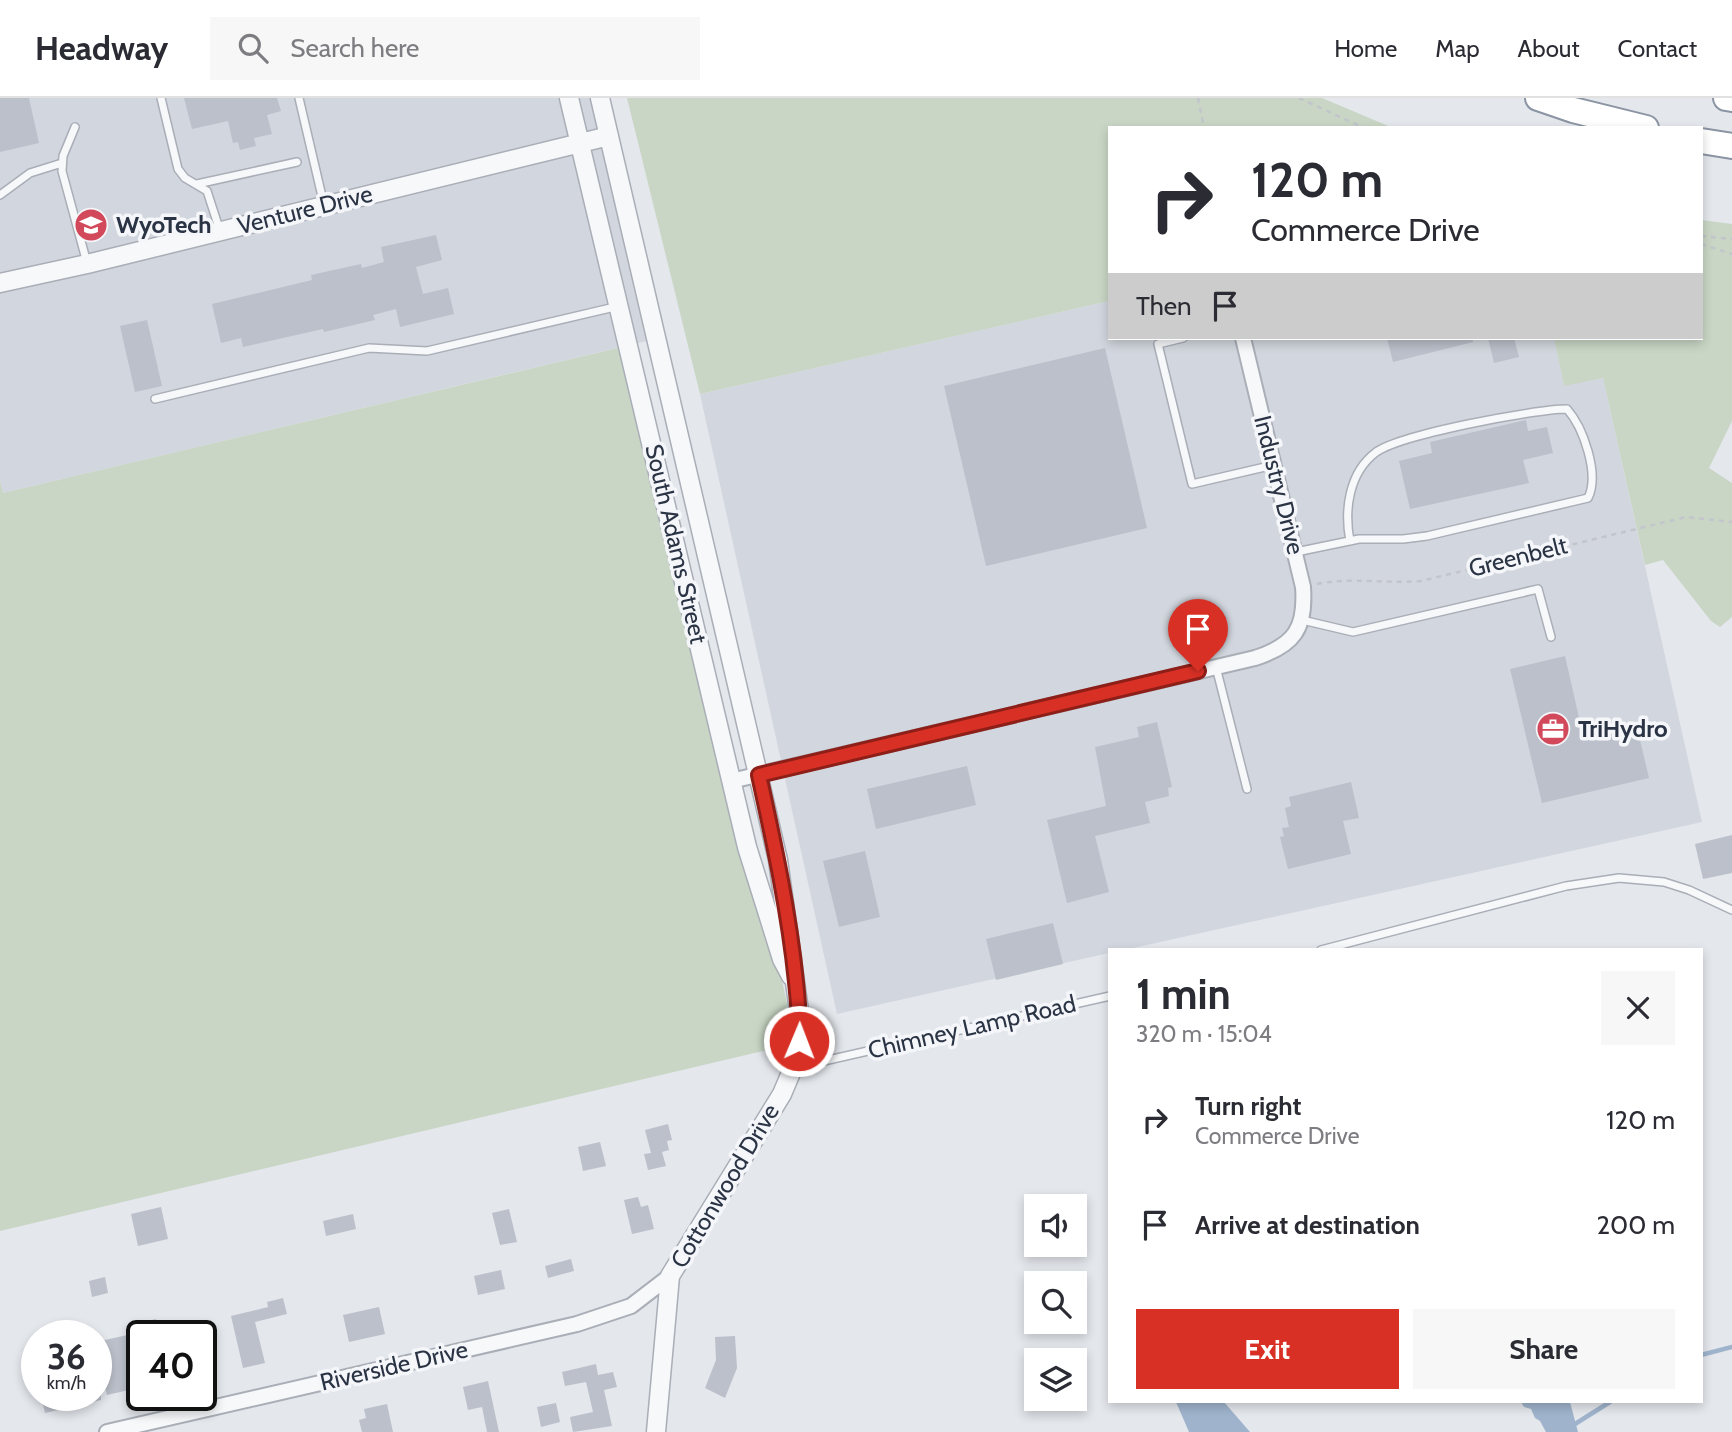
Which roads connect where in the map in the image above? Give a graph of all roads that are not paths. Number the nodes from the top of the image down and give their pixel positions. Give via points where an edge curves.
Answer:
1 (161, 98) edge
2 (299, 98) edge
3 (569, 98) edge
4 (600, 98) edge
5 (1538, 98) edge
6 (1726, 98) edge
7 (1732, 99) edge
8 (1638, 126) edge
9 (75, 127) dead end
10 (609, 136) junction
11 (1703, 141) edge
12 (579, 143) junction
13 (1732, 146) edge
14 (297, 162) dead end
15 (62, 163) junction
16 (197, 184) junction
17 (0, 195) edge
18 (324, 206) junction
19 (220, 231) junction
20 (87, 264) junction
21 (0, 282) edge
22 (620, 306) junction
23 (1175, 340) edge
24 (1244, 340) edge
25 (155, 399) dead end
26 (1275, 465) junction
27 (1350, 541) junction
28 (1296, 552) junction
29 (1300, 626) junction
30 (1550, 636) dead end
31 (1216, 666) junction
32 (759, 775) junction
33 (731, 781) junction
34 (1247, 789) dead end
35 (1732, 910) edge
36 (1329, 948) edge
37 (796, 985) junction
38 (1108, 996) edge
39 (793, 1068) junction
40 (670, 1276) junction
41 (107, 1432) edge
42 (656, 1432) edge

1 - 16 lane via 178,169
2 - 18 lane
3 - 12 street, South Adams Street
4 - 10 street, South Adams Street
5 - 8 highway
6 - 7 highway
9 - 15 lane
10 - 12 street, Venture Drive
10 - 32 street, South Adams Street
11 - 13 highway
12 - 18 street, Venture Drive
12 - 22 street, South Adams Street
14 - 16 lane
15 - 17 lane via 30,173
15 - 20 lane
16 - 19 lane via 211,198
18 - 19 street, Venture Drive
19 - 20 street, Venture Drive
20 - 21 street, Venture Drive
22 - 25 lane via 427,351 369,348
22 - 33 street, South Adams Street
23 - 26 lane via 1158,344 1192,484
24 - 26 street, Industry Drive
26 - 28 street, Industry Drive
27 - 27 lane via 1427,536 1588,498 1594,475 1578,422 1567,409 1524,412 1376,451 1354,480 1347,509
27 - 28 lane
28 - 29 street, Industry Drive via 1303,587
29 - 30 lane via 1353,632 1538,589
29 - 31 street via 1286,644 1271,653
31 - 32 street
31 - 34 lane
32 - 33 street
32 - 37 street, South Adams Street via 778,860
33 - 37 street, South Adams Street via 762,897 782,959
35 - 36 lane via 1664,882 1619,878 1566,886
37 - 39 street, South Adams Street via 800,1018
38 - 39 lane, Chimney Lamp Road
39 - 40 street, Cottonwood Drive via 765,1123
40 - 41 street, Riverside Drive via 631,1306 577,1324
40 - 42 street, Cottonwood Drive

